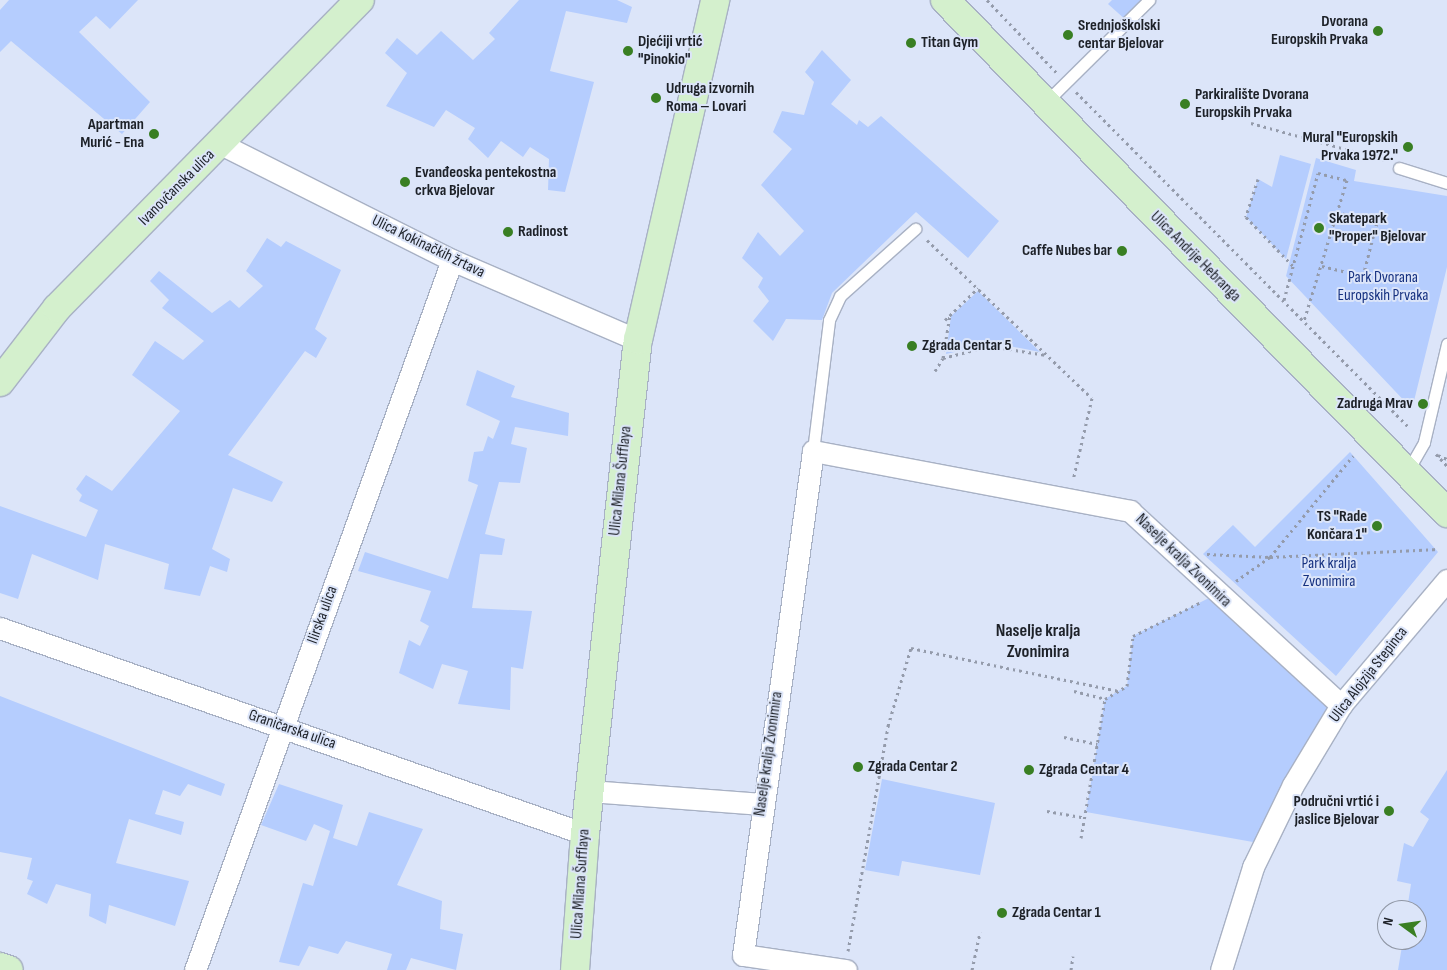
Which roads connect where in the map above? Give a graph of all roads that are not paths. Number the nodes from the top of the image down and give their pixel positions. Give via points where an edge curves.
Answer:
1 (360, 0) edge
2 (715, 0) edge
3 (945, 0) edge
4 (1149, 0) edge
5 (1043, 104) junction
6 (221, 144) junction
7 (1399, 168) road end
8 (1447, 183) edge
9 (916, 229) road end
10 (452, 260) junction
11 (638, 340) junction
12 (1447, 344) edge
13 (0, 382) edge
14 (813, 451) junction
15 (1407, 472) junction
16 (1447, 513) edge
17 (1447, 580) edge
18 (0, 628) edge
19 (1341, 705) junction
20 (283, 727) junction
21 (590, 791) junction
22 (762, 804) junction
23 (585, 834) junction
24 (0, 967) edge
25 (8, 970) edge
26 (195, 970) edge
27 (575, 970) edge
28 (845, 970) edge
29 (1221, 970) edge

1 - 6 street, Ivanovčanska ulica
2 - 11 street, Ulica Milana Šufflaya
3 - 5 street, Ulica Andrije Hebranga
4 - 5 lane
5 - 15 street, Ulica Andrije Hebranga
6 - 10 street, Ulica Kokinačkih žrtava
6 - 13 street, Ivanovčanska ulica via 58,308
7 - 8 lane
9 - 14 lane, Naselje kralja Zvonimira via 840,296 829,320
10 - 11 street, Ulica Kokinačkih žrtava
10 - 20 street, Ilirska ulica
11 - 21 street, Ulica Milana Šufflaya
12 - 15 lane via 1424,442
14 - 19 street, Naselje kralja Zvonimira via 1130,511 1216,594
14 - 22 street, Naselje kralja Zvonimira
15 - 16 street, Ulica Andrije Hebranga
17 - 19 street, Ulica Alojzija Stepinca
18 - 20 street, Graničarska ulica
19 - 29 street, Ulica Alojzija Stepinca via 1293,785 1253,867
20 - 23 street, Graničarska ulica
20 - 26 street, Ilirska ulica
21 - 22 street
21 - 23 street, Ulica Milana Šufflaya
22 - 28 street, Naselje kralja Zvonimira via 743,955
23 - 27 street, Ulica Milana Šufflaya
24 - 25 street

